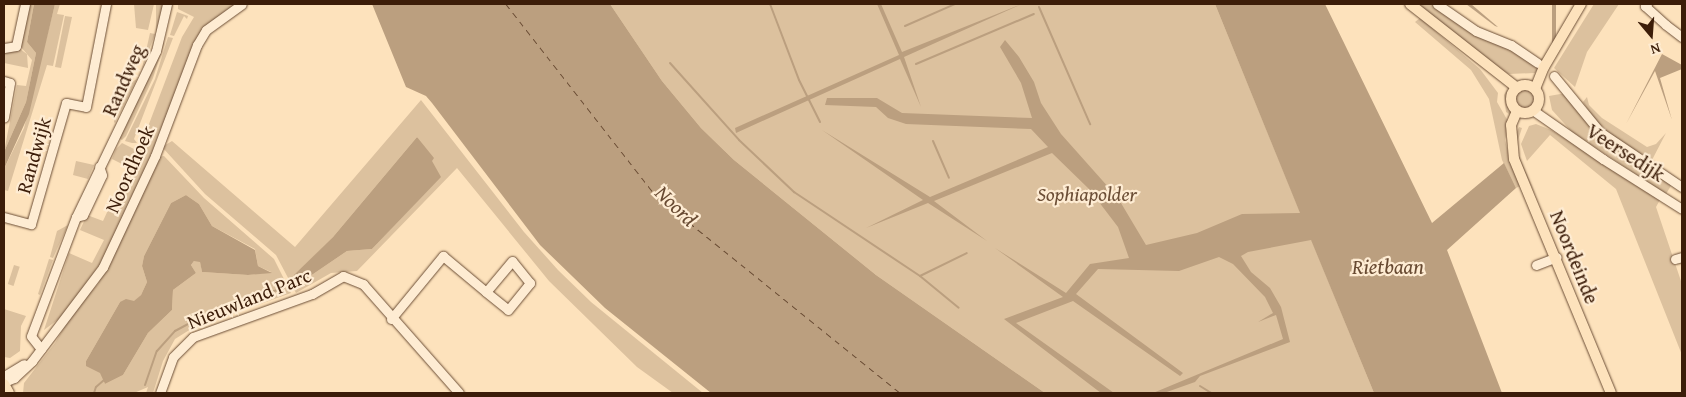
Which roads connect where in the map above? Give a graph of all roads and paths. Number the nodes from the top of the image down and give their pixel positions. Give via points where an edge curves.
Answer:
1 (25, 4) edge
2 (106, 4) edge
3 (167, 4) edge
4 (242, 4) edge
5 (1410, 4) edge
6 (1437, 4) edge
7 (1581, 4) edge
8 (1646, 5) edge
9 (1451, 7) edge
10 (1682, 37) edge
11 (4, 48) edge
12 (1541, 65) junction
13 (1554, 76) dead end
14 (7, 82) edge
15 (1532, 87) junction
16 (1515, 91) junction
17 (1536, 108) junction
18 (1519, 112) junction
19 (4, 117) edge
20 (1682, 187) edge
21 (1682, 208) edge
22 (4, 217) edge
23 (1557, 256) junction
24 (1536, 265) dead end
25 (486, 292) junction
26 (391, 319) junction
27 (41, 349) junction
28 (4, 376) edge
29 (4, 383) edge
30 (8, 393) edge
31 (160, 393) edge
32 (459, 393) edge
33 (1611, 393) edge

1 - 11 street via 16,46 10,50
2 - 22 street, Randwijk via 86,107 66,103 31,224
3 - 27 street, Randweg via 156,51 99,166 102,175 83,215 76,217 31,336
4 - 27 street, Noordhoek via 206,30 197,45 155,156 103,267
5 - 16 main road
6 - 9 street
7 - 12 main road
8 - 10 street
9 - 12 street via 1476,31 1521,50
12 - 15 main road
13 - 20 street via 1600,132
14 - 19 street
15 - 16 main road
15 - 17 main road via 1539,97
16 - 18 main road via 1511,103
17 - 18 main road
17 - 21 street, Veersedijk via 1602,159
18 - 23 main road, Noordeinde via 1512,133 1514,159
23 - 24 street
23 - 33 main road, Noordeinde
25 - 25 street via 508,310 530,283 512,261
25 - 26 street via 443,256
26 - 31 street, Nieuwland Parc via 363,284 344,276 312,294 193,337 173,357
26 - 32 street, Nieuwland Parc
27 - 28 street, Noordhoek via 24,365
27 - 29 street, Noordhoek via 22,371
29 - 30 main road

